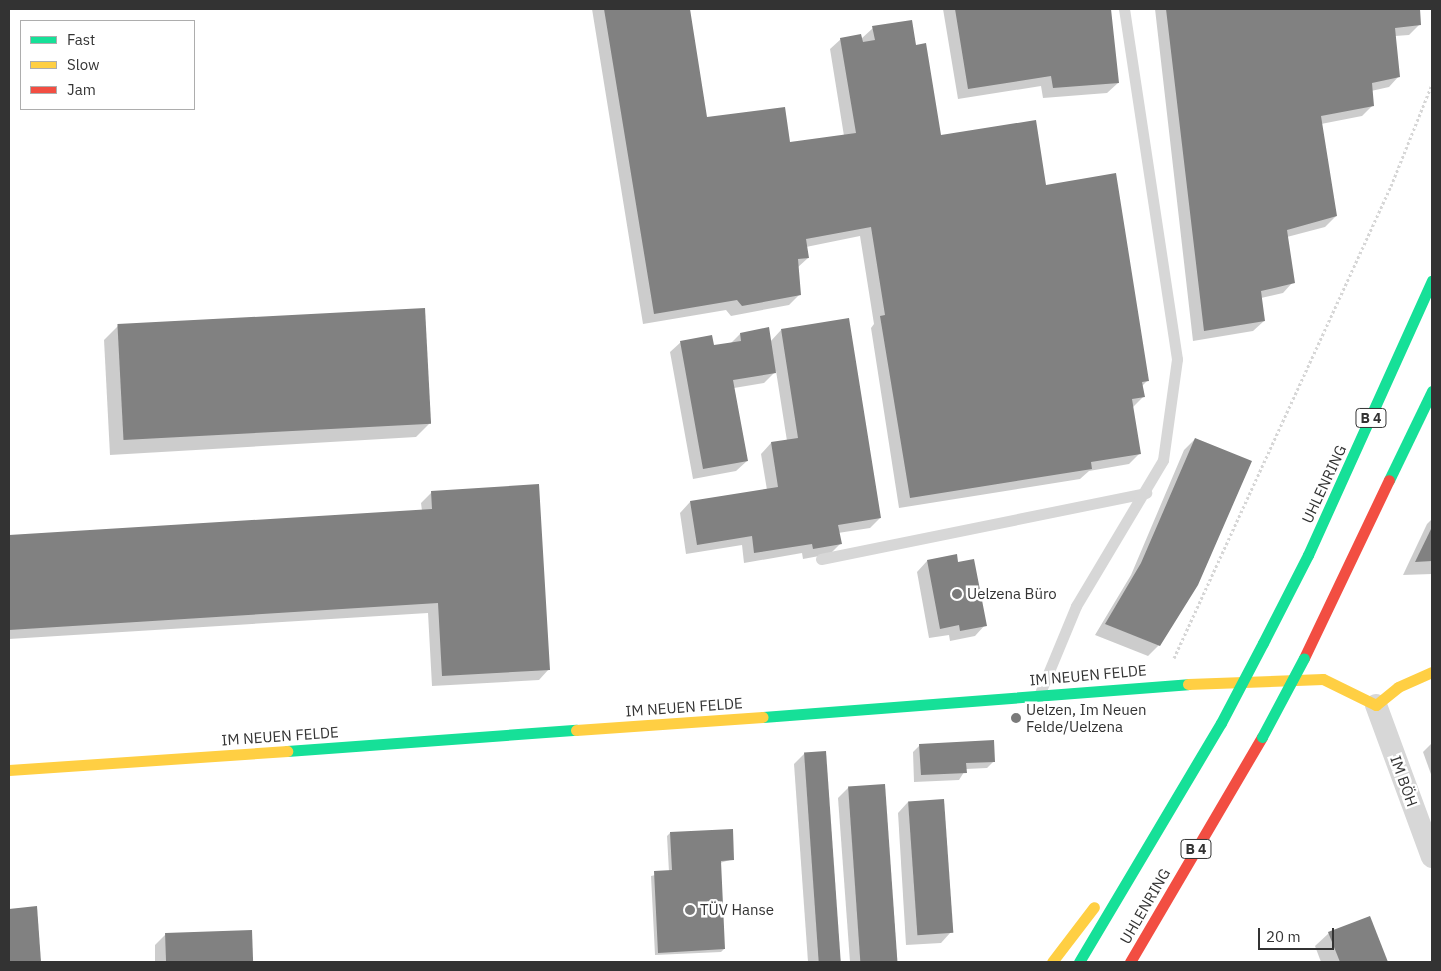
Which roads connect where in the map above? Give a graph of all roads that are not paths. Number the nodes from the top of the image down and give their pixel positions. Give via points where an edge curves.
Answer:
1 (1124, 9) edge
2 (1432, 281) edge
3 (1432, 391) edge
4 (1146, 493) junction
5 (821, 559) dead end
6 (1432, 672) edge
7 (1040, 694) junction
8 (1367, 700) junction
9 (9, 770) edge
10 (1186, 786) junction
11 (1432, 857) edge
12 (1052, 962) edge
13 (1079, 962) edge
14 (1130, 962) edge

1 - 4 lane via 1177,359 1163,460
2 - 10 main road, UHLENRING / B 4, bridge via 1308,554
3 - 14 main road, UHLENRING / B 4, bridge via 1304,658
4 - 5 lane
4 - 7 lane via 1076,606
6 - 8 main road
7 - 8 main road, IM NEUEN FELDE via 1148,684 1323,678
7 - 9 main road, IM NEUEN FELDE via 752,718
8 - 11 street, IM BÖH
10 - 12 main road
10 - 13 main road, B 4

